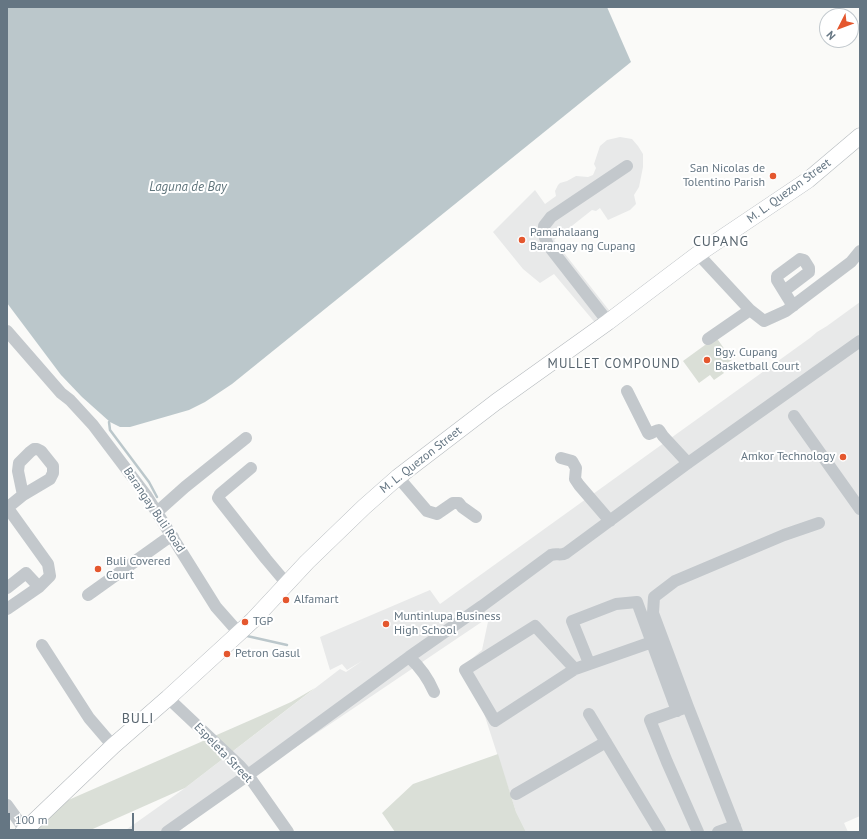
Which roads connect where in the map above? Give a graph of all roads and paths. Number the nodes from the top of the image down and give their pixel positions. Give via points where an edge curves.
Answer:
1 (860, 136) edge
2 (627, 166) dead end
3 (860, 252) edge
4 (698, 254) junction
5 (784, 291) dead end
6 (793, 306) junction
7 (750, 310) junction
8 (608, 322) junction
9 (7, 331) edge
10 (708, 339) dead end
11 (860, 340) edge
12 (627, 391) dead end
13 (794, 416) dead end
14 (246, 438) dead end
15 (561, 458) dead end
16 (688, 463) junction
17 (251, 468) dead end
18 (398, 476) junction
19 (23, 495) dead end
20 (7, 508) edge
21 (860, 509) edge
22 (157, 512) junction
23 (476, 517) dead end
24 (610, 521) junction
25 (819, 523) dead end
26 (172, 537) junction
27 (287, 584) junction
28 (38, 587) junction
29 (7, 588) edge
30 (88, 595) dead end
31 (7, 609) edge
32 (239, 633) junction
33 (652, 642) junction
34 (42, 645) dead end
35 (409, 657) junction
36 (589, 663) junction
37 (574, 668) junction
38 (434, 692) dead end
39 (168, 698) junction
40 (682, 709) junction
41 (589, 714) dead end
42 (606, 742) junction
43 (113, 746) junction
44 (248, 775) junction
45 (516, 794) dead end
46 (7, 806) edge
47 (736, 829) edge
48 (24, 831) edge
49 (166, 832) edge
50 (288, 832) edge
51 (660, 832) edge
52 (698, 832) edge
53 (718, 832) edge

1 - 4 main road, M. L. Quezon Street via 808,180
2 - 8 street via 551,217 544,226 548,245
3 - 6 street via 851,262
4 - 7 street
4 - 8 main road, M. L. Quezon Street
5 - 6 street
6 - 7 street via 764,321
7 - 10 street
8 - 18 main road, M. L. Quezon Street
9 - 22 street, Barangay Buli Road via 61,393 94,425
11 - 16 street
12 - 16 street via 648,433 660,430
13 - 21 street
14 - 22 street
15 - 24 street via 572,461 576,468 575,479
16 - 24 street
17 - 27 street via 218,498
18 - 23 street via 427,512 437,514 453,503 459,503
18 - 27 main road, M. L. Quezon Street
19 - 20 street
20 - 28 street via 48,564 50,576
22 - 26 street, Barangay Buli Road
24 - 35 street via 563,555 551,555
25 - 40 street via 675,581 654,597 653,613
26 - 30 street
26 - 32 street, Barangay Buli Road via 216,607
27 - 32 main road, M. L. Quezon Street
28 - 29 street via 26,573
28 - 31 street
32 - 39 main road, M. L. Quezon Street
33 - 36 street
33 - 36 street via 637,602 616,604 572,621
33 - 40 street
34 - 43 street via 89,718
35 - 38 street via 426,676
35 - 44 street
36 - 37 street
37 - 37 street via 535,626 465,670 494,721
39 - 43 main road, M. L. Quezon Street
39 - 44 street, Espeleta Street
40 - 47 street
40 - 52 street via 650,720
41 - 42 street
42 - 45 street
42 - 51 street
43 - 48 main road, M. L. Quezon Street
44 - 49 street
44 - 50 street, Espeleta Street
46 - 48 street
47 - 53 street

